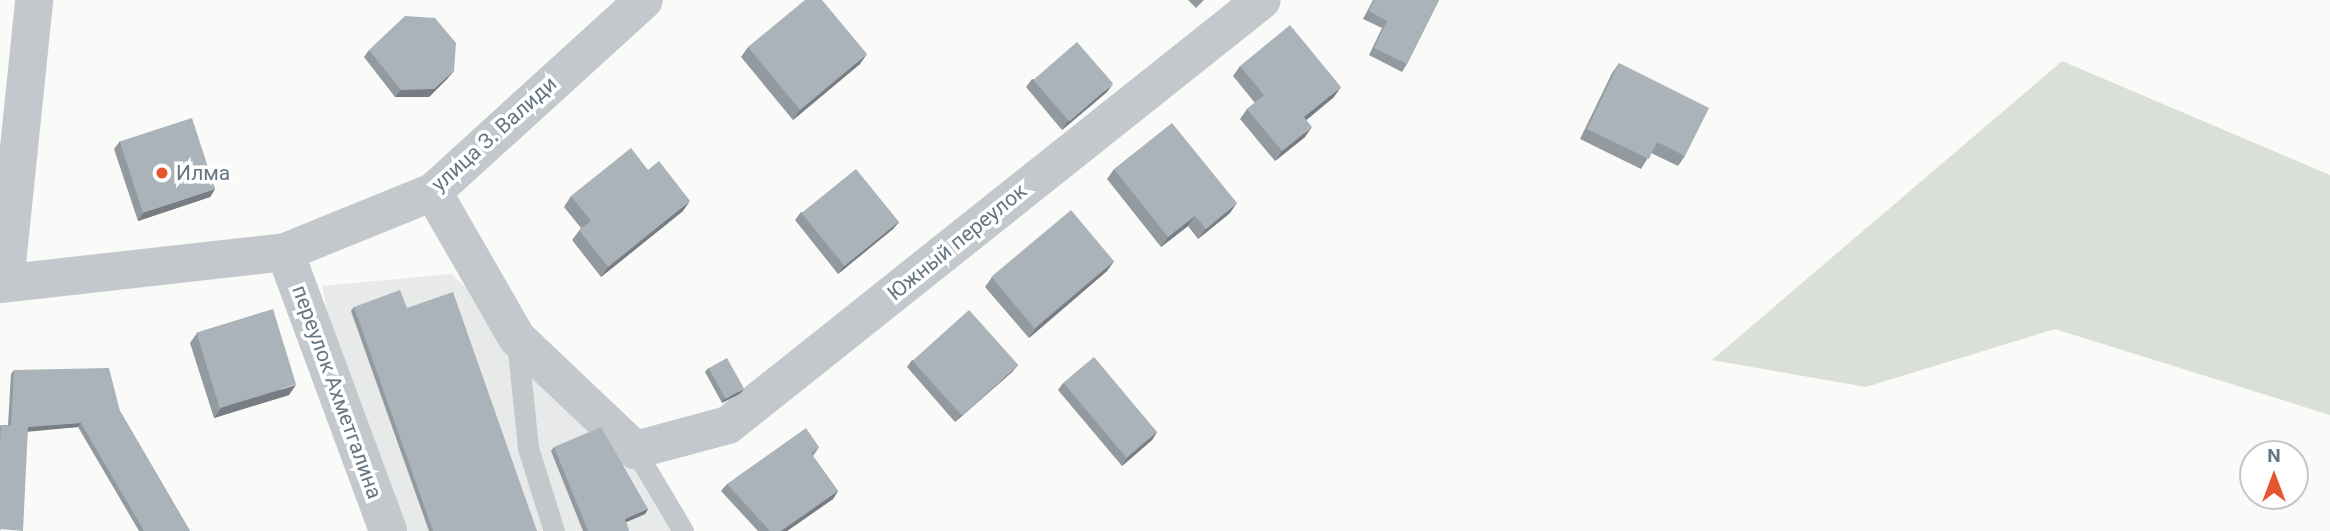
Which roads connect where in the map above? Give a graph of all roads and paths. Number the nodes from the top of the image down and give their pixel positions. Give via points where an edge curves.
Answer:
1 (34, 0) edge
2 (644, 0) edge
3 (1262, 0) edge
4 (433, 192) junction
5 (285, 252) junction
6 (2, 284) edge
7 (517, 338) junction
8 (635, 450) junction
9 (388, 531) edge
10 (554, 531) edge
11 (683, 531) edge

1 - 6 street
2 - 4 street, улица З. Валиди
3 - 8 street, Южный переулок via 728,425
4 - 5 street, улица З. Валиди
4 - 7 street
5 - 6 street, улица З. Валиди
5 - 9 street, переулок Ахметгалина
7 - 8 street
7 - 10 lane via 528,448
8 - 11 lane

